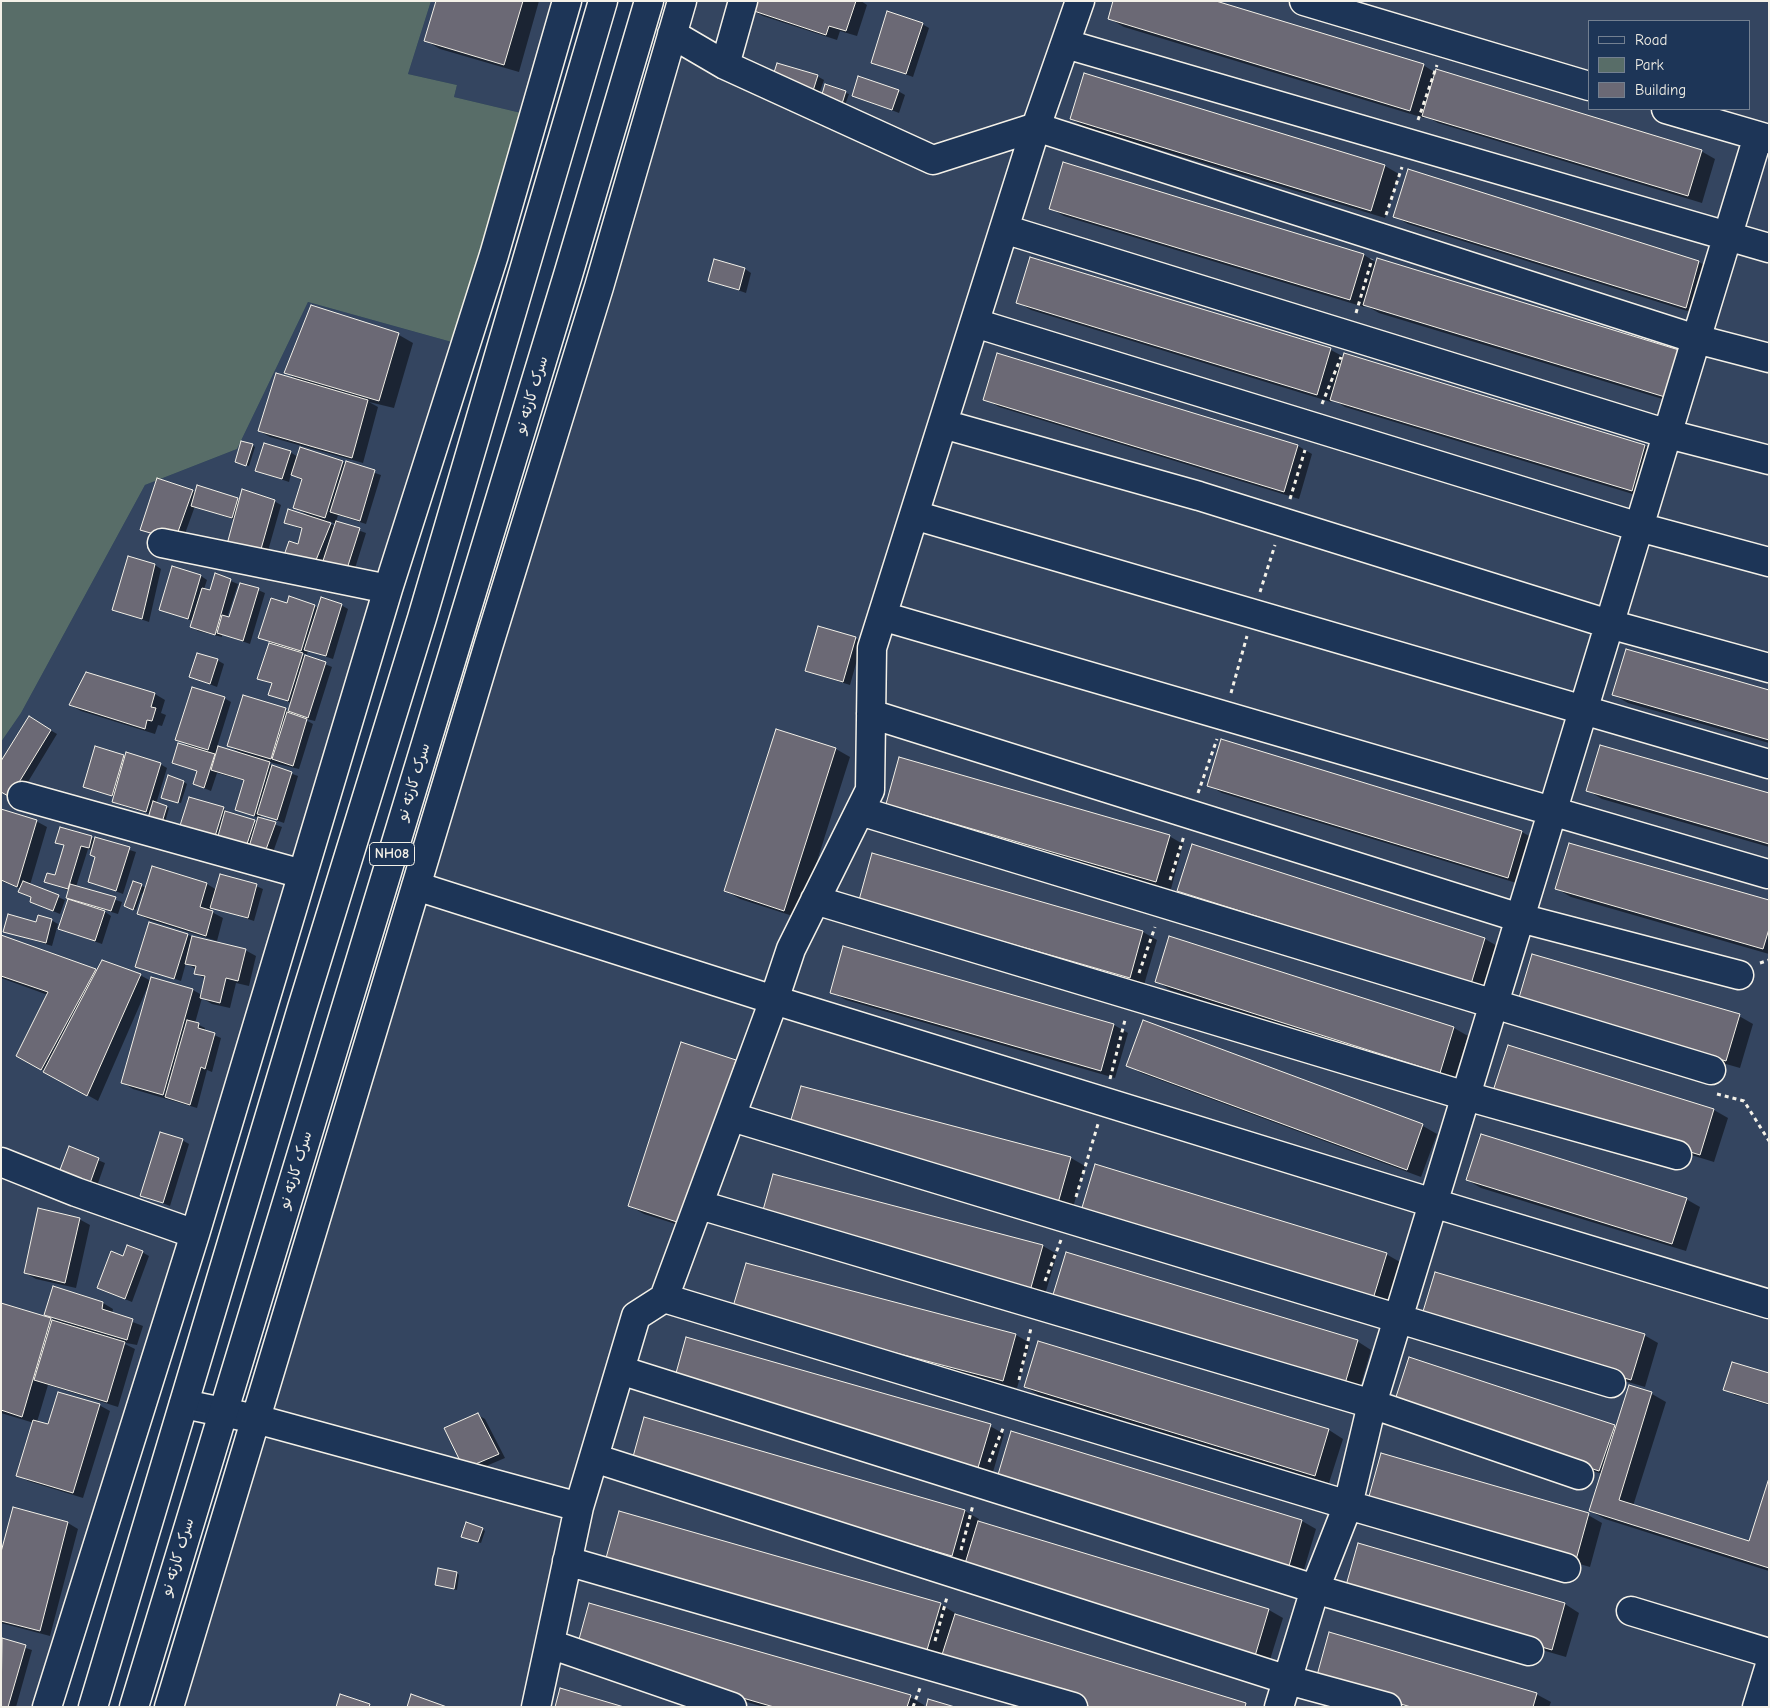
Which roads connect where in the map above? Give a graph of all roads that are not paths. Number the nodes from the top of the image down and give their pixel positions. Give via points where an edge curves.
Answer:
1 (567, 1) edge
2 (603, 1) edge
3 (649, 1) edge
4 (682, 1) edge
5 (744, 1) edge
6 (1080, 1) edge
7 (1304, 1) edge
8 (672, 34) junction
9 (593, 36) junction
10 (1066, 44) junction
11 (635, 45) junction
12 (725, 65) junction
13 (1588, 86) edge
14 (1669, 110) edge
15 (1036, 128) junction
16 (1764, 138) edge
17 (1004, 229) junction
18 (1728, 236) junction
19 (1769, 248) edge
20 (975, 323) junction
21 (1696, 339) junction
22 (1769, 358) edge
23 (943, 424) junction
24 (1668, 434) junction
25 (1769, 460) edge
26 (914, 514) junction
27 (1639, 527) junction
28 (162, 543) dead end
29 (1769, 562) edge
30 (388, 589) junction
31 (882, 616) junction
32 (1609, 624) junction
33 (1769, 668) edge
34 (1583, 710) junction
35 (871, 714) junction
36 (1769, 764) edge
37 (22, 796) dead end
38 (1553, 810) junction
39 (860, 811) junction
40 (302, 874) junction
41 (1768, 874) edge
42 (416, 886) junction
43 (815, 900) junction
44 (1520, 918) junction
45 (1739, 975) dead end
46 (774, 1000) junction
47 (1494, 1003) junction
48 (1711, 1070) road end
49 (1466, 1096) junction
50 (732, 1118) junction
51 (1677, 1155) dead end
52 (1, 1162) edge
53 (1433, 1203) junction
54 (700, 1204) junction
55 (195, 1234) junction
56 (664, 1298) junction
57 (1769, 1304) edge
58 (1398, 1319) junction
59 (620, 1370) junction
60 (1612, 1383) dead end
61 (184, 1404) junction
62 (1372, 1404) junction
63 (223, 1412) junction
64 (256, 1419) junction
65 (594, 1458) junction
66 (1579, 1475) dead end
67 (155, 1502) junction
68 (1348, 1505) junction
69 (579, 1507) junction
70 (192, 1510) junction
71 (568, 1560) junction
72 (1566, 1568) dead end
73 (1315, 1589) junction
74 (1631, 1611) dead end
75 (550, 1644) junction
76 (1529, 1651) dead end
77 (1769, 1653) edge
78 (1769, 1668) edge
79 (1288, 1680) junction
80 (47, 1707) edge
81 (93, 1707) edge
82 (134, 1707) edge
83 (169, 1707) edge
84 (536, 1707) edge
85 (732, 1707) edge
86 (1074, 1707) edge
87 (1279, 1707) edge
88 (1387, 1707) edge
89 (1757, 1707) edge

1 - 30 main road via 488,273
2 - 9 main road, NH08
3 - 11 main road, سرک کارته نو / NH08
4 - 8 main road
5 - 12 main road
6 - 10 main road
7 - 13 main road
8 - 12 main road
8 - 42 main road via 599,287
9 - 11 main road
9 - 61 main road, NH08 via 422,618
10 - 15 main road
10 - 18 main road
11 - 63 main road, سرک کارته نو / NH08
12 - 15 main road via 933,160
14 - 16 main road
15 - 17 main road
15 - 21 main road
16 - 18 main road
17 - 20 main road
17 - 24 main road
18 - 19 main road
18 - 21 main road
20 - 23 main road
20 - 27 main road
21 - 22 main road
21 - 24 main road
23 - 26 main road
23 - 32 main road via 1283,521
24 - 25 main road
24 - 27 main road
26 - 31 main road
26 - 34 main road
27 - 29 main road
27 - 32 main road
28 - 30 main road
30 - 40 main road
31 - 35 main road via 872,648
31 - 38 main road
32 - 33 main road
32 - 34 main road
34 - 36 main road
34 - 38 main road
35 - 39 main road via 870,790
35 - 44 main road
37 - 40 main road
38 - 41 main road
38 - 44 main road
39 - 43 main road
39 - 47 main road
40 - 55 main road
42 - 46 main road
42 - 64 main road
43 - 46 main road via 791,949
43 - 49 main road
44 - 45 main road
44 - 47 main road
46 - 50 main road
46 - 53 main road
47 - 48 main road
47 - 49 main road
49 - 51 main road
49 - 53 main road
50 - 54 main road
50 - 58 main road
52 - 55 main road
53 - 57 main road
53 - 58 main road
54 - 56 main road
54 - 62 main road
55 - 80 main road
56 - 59 main road via 636,1316
56 - 68 main road
58 - 60 main road
58 - 62 main road
59 - 65 main road
59 - 73 main road
61 - 63 main road
61 - 67 main road, NH08
62 - 66 main road
62 - 68 main road
63 - 64 main road
63 - 70 main road, سرک کارته نو / NH08
64 - 69 main road
64 - 83 main road
65 - 69 main road
65 - 79 main road
67 - 70 main road
67 - 81 main road, NH08
68 - 72 main road
68 - 73 main road
69 - 71 main road
70 - 82 main road, سرک کارته نو / NH08
71 - 75 main road
71 - 86 main road
73 - 76 main road
73 - 79 main road
74 - 77 main road
75 - 84 main road
75 - 85 main road
78 - 89 main road
79 - 87 main road
79 - 88 main road

